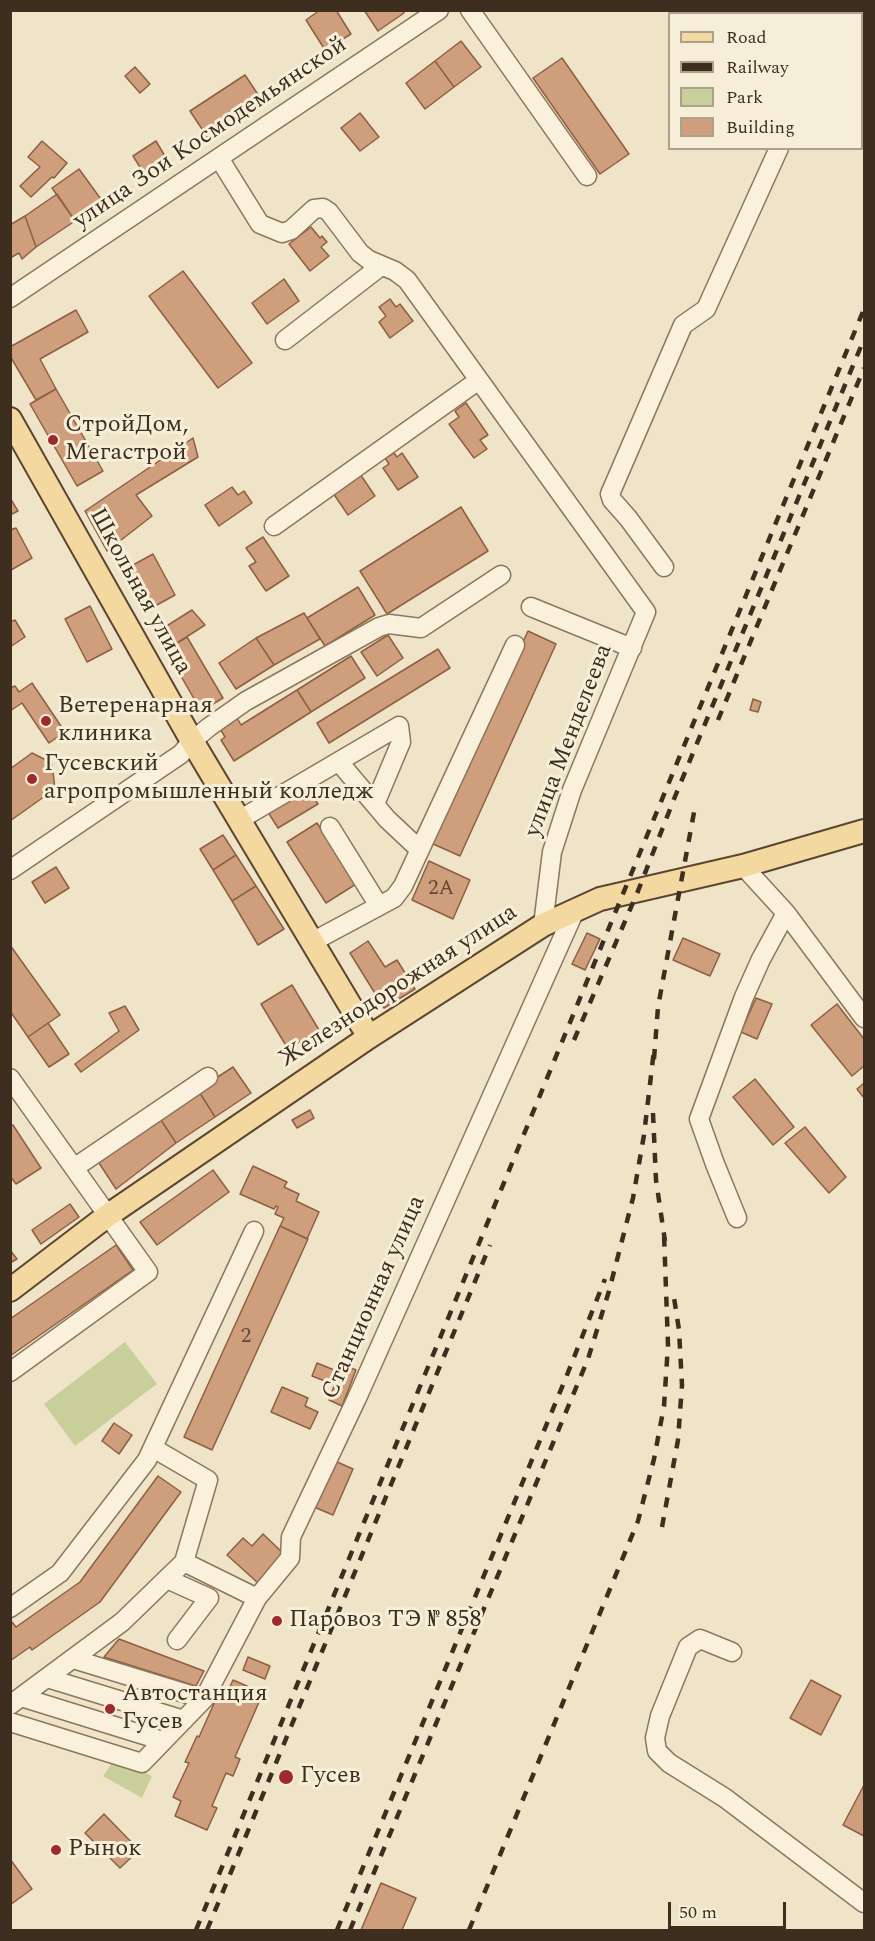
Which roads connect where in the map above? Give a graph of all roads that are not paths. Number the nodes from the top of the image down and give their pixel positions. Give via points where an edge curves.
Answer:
1 (439, 10) edge
2 (470, 10) edge
3 (777, 150) edge
4 (219, 158) junction
5 (587, 176) dead end
6 (381, 266) junction
7 (10, 298) edge
8 (285, 340) dead end
9 (479, 380) junction
10 (10, 419) edge
11 (274, 526) dead end
12 (664, 567) dead end
13 (501, 575) dead end
14 (531, 607) dead end
15 (515, 645) dead end
16 (632, 648) junction
17 (192, 741) junction
18 (339, 762) junction
19 (375, 804) junction
20 (239, 820) junction
21 (330, 826) dead end
22 (864, 831) edge
23 (420, 850) junction
24 (743, 866) junction
25 (10, 870) edge
26 (379, 906) junction
27 (576, 908) junction
28 (786, 913) junction
29 (543, 925) junction
30 (312, 942) junction
31 (864, 1018) edge
32 (369, 1037) junction
33 (208, 1077) dead end
34 (10, 1078) edge
35 (74, 1168) junction
36 (107, 1216) junction
37 (737, 1218) dead end
38 (254, 1231) dead end
39 (10, 1290) edge
40 (10, 1372) edge
41 (153, 1448) junction
42 (184, 1562) junction
43 (167, 1579) junction
44 (257, 1598) junction
45 (10, 1608) edge
46 (177, 1640) dead end
47 (732, 1652) dead end
48 (73, 1659) junction
49 (47, 1678) junction
50 (204, 1699) junction
51 (16, 1701) edge
52 (184, 1720) junction
53 (10, 1722) edge
54 (163, 1741) junction
55 (864, 1902) edge

1 - 4 street, улица Зои Космодемьянской
2 - 5 street
3 - 12 street via 706,309 683,325 610,494
4 - 6 street via 260,224 282,233 314,209 323,208 360,254
4 - 7 street, улица Зои Космодемьянской
6 - 8 street
6 - 9 street via 407,280
9 - 11 street
9 - 16 street, улица Менделеева via 646,612
10 - 17 main road, Школьная улица
13 - 17 street via 421,628 389,624 379,627 246,701
14 - 16 street
15 - 23 street
16 - 29 street, улица Менделеева via 572,790 552,852
17 - 20 main road, Школьная улица
17 - 25 street via 181,754
18 - 19 street
18 - 19 street via 399,726 401,742
18 - 20 street
19 - 23 street
20 - 30 main road, Школьная улица
21 - 26 street
22 - 24 main road, Железнодорожная улица
23 - 26 street via 403,886 394,898
24 - 27 main road, Железнодорожная улица
24 - 28 street
26 - 30 street
27 - 29 main road, Железнодорожная улица
27 - 44 street, Станционная улица via 291,1537 290,1558
28 - 31 street
28 - 37 street via 744,997 699,1119
29 - 32 main road, Железнодорожная улица
30 - 32 main road, Школьная улица
32 - 36 main road, Железнодорожная улица
33 - 35 street
34 - 35 street
35 - 36 street
36 - 39 main road, Железнодорожная улица
36 - 40 street via 148,1272
38 - 41 street
41 - 42 street via 208,1480
41 - 45 street via 60,1574
42 - 43 street
42 - 44 street
43 - 46 street via 209,1598
43 - 48 street via 122,1622
44 - 50 street, Станционная улица
47 - 55 street via 700,1639 688,1647 660,1716 655,1738 657,1751
48 - 49 street
48 - 50 street
49 - 51 street
49 - 52 street
50 - 52 street, Станционная улица
51 - 54 street
52 - 54 street, Станционная улица
53 - 54 street, Станционная улица via 142,1763

